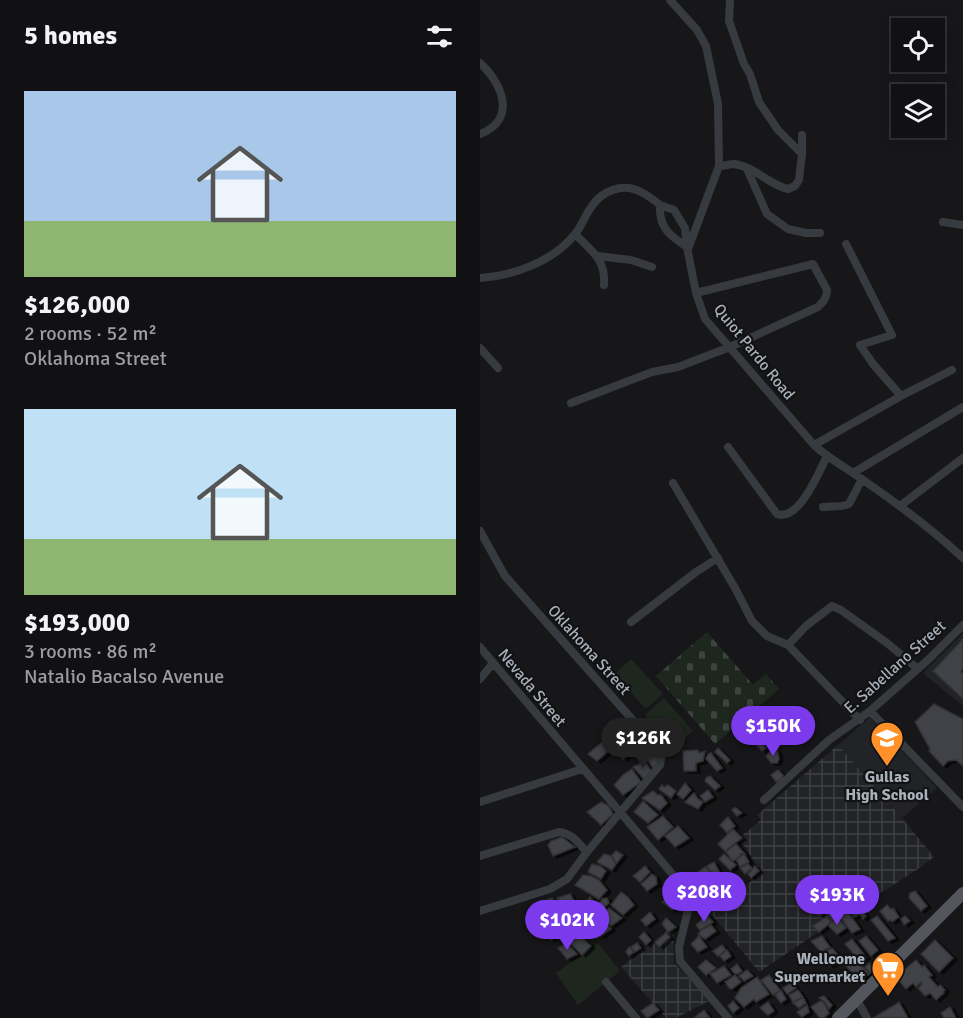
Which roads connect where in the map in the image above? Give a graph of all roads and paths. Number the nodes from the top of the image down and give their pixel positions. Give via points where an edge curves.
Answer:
1 (670, 0) edge
2 (730, 0) edge
3 (480, 63) edge
4 (480, 134) edge
5 (802, 135) dead end
6 (802, 154) junction
7 (719, 166) junction
8 (747, 169) junction
9 (660, 205) junction
10 (943, 222) dead end
11 (963, 225) edge
12 (820, 233) dead end
13 (575, 234) junction
14 (846, 244) dead end
15 (688, 248) junction
16 (598, 256) junction
17 (652, 267) dead end
18 (480, 278) edge
19 (604, 285) dead end
20 (696, 292) junction
21 (730, 347) junction
22 (480, 348) edge
23 (498, 368) dead end
24 (952, 370) dead end
25 (901, 396) junction
26 (571, 404) dead end
27 (963, 407) edge
28 (814, 445) junction
29 (728, 447) dead end
30 (826, 456) junction
31 (963, 458) edge
32 (853, 473) junction
33 (862, 479) junction
34 (673, 483) dead end
35 (900, 506) junction
36 (822, 507) dead end
37 (480, 531) edge
38 (718, 558) junction
39 (963, 558) edge
40 (631, 622) dead end
41 (963, 625) edge
42 (788, 645) junction
43 (480, 647) edge
44 (494, 663) junction
45 (918, 669) junction
46 (480, 679) edge
47 (870, 711) junction
48 (860, 720) junction
49 (582, 769) junction
50 (764, 800) dead end
51 (480, 802) edge
52 (963, 807) edge
53 (621, 812) junction
54 (587, 852) junction
55 (480, 856) edge
56 (963, 893) edge
57 (480, 911) edge
58 (606, 982) dead end
59 (857, 1000) junction
60 (636, 1018) edge
61 (728, 1018) edge
62 (838, 1018) edge
63 (867, 1018) edge

1 - 7 street via 697,30 705,46 718,104
2 - 6 street via 729,21 759,102 778,130
3 - 4 street via 495,81 503,98 503,110 498,123
5 - 6 street
6 - 8 street via 799,180 788,189
7 - 8 street via 735,164
7 - 15 street
8 - 12 street via 767,214 788,229
9 - 13 street via 638,190 612,190 591,206
9 - 15 street via 659,217 669,234
9 - 15 street, Quiot Pardo Road via 674,210 686,228
10 - 11 street
13 - 16 street
13 - 18 street via 544,260 517,271
14 - 25 street via 892,335 860,345
15 - 20 street, Quiot Pardo Road
16 - 17 street
16 - 19 street via 605,273
20 - 21 street, Quiot Pardo Road via 705,319
20 - 21 street via 813,264 827,290 818,307
21 - 26 street
21 - 28 street, Quiot Pardo Road
22 - 23 street
24 - 25 street
25 - 28 street
27 - 32 street
28 - 30 street, Quiot Pardo Road
29 - 30 street via 777,514 783,516 809,492
30 - 32 street, Quiot Pardo Road
31 - 35 street
32 - 33 street, Quiot Pardo Road
33 - 35 street, Quiot Pardo Road
33 - 36 street via 849,504
34 - 38 street
35 - 39 street, Quiot Pardo Road
37 - 53 street, Oklahoma Street via 505,576 662,753 660,765
38 - 40 street
38 - 42 street via 752,621 767,636
41 - 45 street, E. Sabellano Street
42 - 45 street via 832,606
42 - 48 street
43 - 44 street, Nevada Street
44 - 46 street
44 - 49 street, Nevada Street
45 - 47 street, E. Sabellano Street
47 - 48 street, E. Sabellano Street
47 - 52 street
48 - 50 street, E. Sabellano Street via 830,740
49 - 51 street
49 - 53 street, Nevada Street
53 - 54 street, Oklahoma Street
53 - 61 street, Nevada Street via 686,894 689,906 679,947 680,961
54 - 55 street via 566,833 559,832
54 - 57 street, Oklahoma Street via 567,879 550,889
56 - 59 main road
58 - 60 street
59 - 62 main road
59 - 63 street

